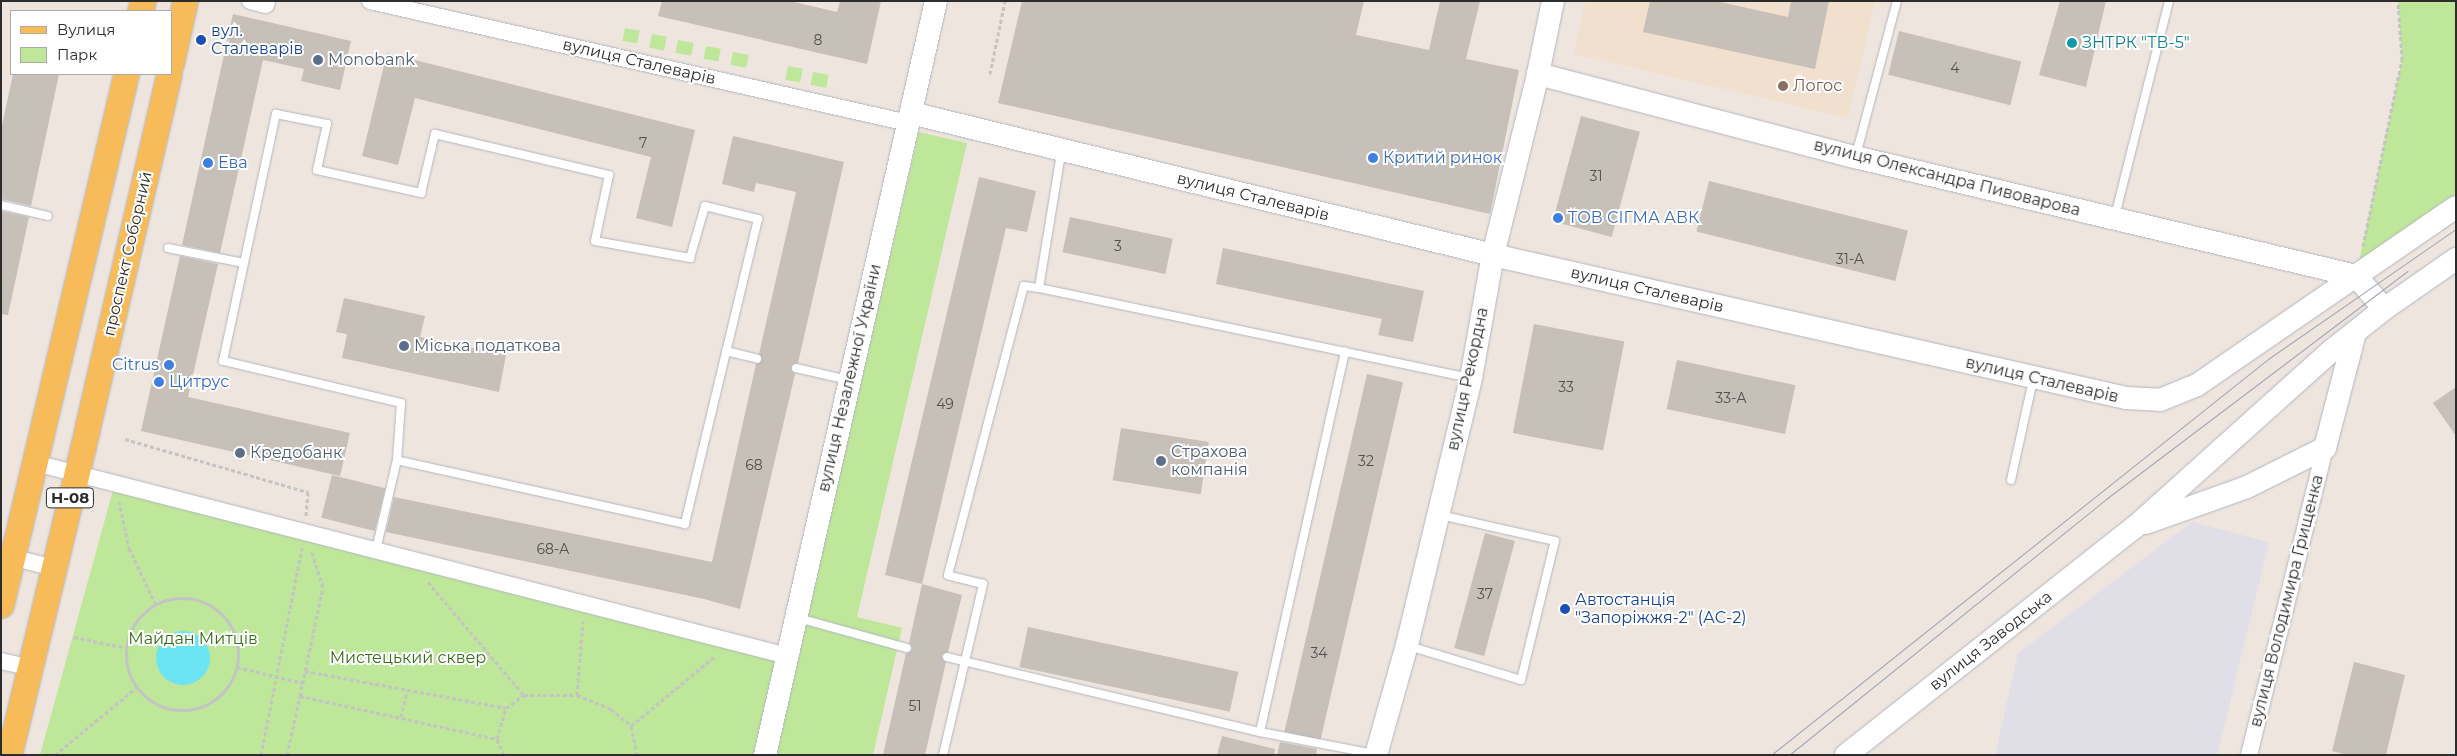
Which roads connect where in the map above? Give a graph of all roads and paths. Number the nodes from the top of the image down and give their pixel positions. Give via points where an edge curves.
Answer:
1 (185, 1) edge
2 (250, 1) edge
3 (267, 1) edge
4 (370, 1) edge
5 (936, 1) edge
6 (1005, 1) edge
7 (1553, 1) edge
8 (1897, 1) edge
9 (2169, 1) edge
10 (2398, 1) edge
11 (172, 60) edge
12 (990, 74) dead end
13 (1538, 74) junction
14 (126, 75) edge
15 (169, 75) edge
16 (910, 118) junction
17 (1061, 150) junction
18 (1855, 157) junction
19 (1, 205) edge
20 (2456, 207) edge
21 (48, 216) dead end
22 (2115, 218) junction
23 (168, 248) dead end
24 (1493, 255) junction
25 (2456, 258) edge
26 (244, 264) junction
27 (2356, 276) junction
28 (1039, 288) junction
29 (2384, 309) junction
30 (2354, 333) junction
31 (726, 351) junction
32 (1344, 351) junction
33 (757, 359) dead end
34 (796, 368) dead end
35 (1471, 378) junction
36 (2034, 378) junction
37 (850, 380) junction
38 (2325, 448) junction
39 (397, 460) junction
40 (35, 463) junction
41 (76, 473) junction
42 (2011, 480) dead end
43 (116, 483) junction
44 (1437, 515) junction
45 (2135, 527) junction
46 (305, 532) junction
47 (376, 550) junction
48 (7, 556) edge
49 (409, 559) junction
50 (54, 568) junction
51 (584, 604) junction
52 (1, 605) edge
53 (156, 605) junction
54 (796, 618) junction
55 (74, 637) dead end
56 (732, 642) junction
57 (1407, 645) junction
58 (127, 648) junction
59 (907, 648) dead end
60 (787, 656) junction
61 (947, 658) dead end
62 (1, 661) edge
63 (964, 662) junction
64 (28, 667) junction
65 (237, 667) junction
66 (305, 671) dead end
67 (277, 676) junction
68 (303, 683) dead end
69 (137, 687) junction
70 (407, 692) junction
71 (524, 695) junction
72 (577, 695) junction
73 (506, 708) junction
74 (401, 717) junction
75 (631, 726) junction
76 (1260, 732) junction
77 (498, 740) junction
78 (1376, 754) edge
79 (9, 755) edge
80 (55, 755) edge
81 (261, 755) edge
82 (287, 755) edge
83 (504, 755) edge
84 (636, 755) edge
85 (764, 755) edge
86 (943, 755) edge
87 (1846, 755) edge
88 (2249, 755) edge

1 - 11 main road
2 - 3 street via 266,4
4 - 16 street, вулиця Сталеварів
5 - 16 street, вулиця Незалежної України
6 - 12 path
7 - 13 street, вулиця Рекордна
8 - 18 lane
9 - 22 lane
10 - 27 path via 2402,60
13 - 18 street, вулиця Олександра Пивоварова
13 - 24 street, вулиця Рекордна
14 - 40 main road, Н-08
15 - 41 main road, проспект Соборний / Н-08
16 - 17 street, вулиця Сталеварів
16 - 37 street, вулиця Незалежної України
17 - 24 street, вулиця Сталеварів
17 - 28 lane
18 - 22 street, вулиця Олександра Пивоварова
19 - 21 lane
20 - 27 street
22 - 27 street, вулиця Олександра Пивоварова
23 - 26 lane
24 - 35 street, вулиця Рекордна
24 - 36 street, вулиця Сталеварів
25 - 29 street, вулиця Заводська
26 - 31 lane via 276,114 327,124 317,170 421,193 436,134 609,175 595,241 690,258 704,206 758,219
26 - 39 lane via 223,362 401,403
27 - 29 street
27 - 36 street, вулиця Сталеварів via 2197,385 2160,400 2126,398
28 - 32 lane
28 - 63 lane via 1024,286 948,575 983,584
29 - 30 street, вулиця Заводська
30 - 38 street
30 - 45 street, вулиця Заводська
31 - 33 lane
31 - 39 lane via 684,524
32 - 35 lane
32 - 76 lane
34 - 37 lane
35 - 44 street, вулиця Рекордна
36 - 42 lane
37 - 54 street, вулиця Незалежної України
38 - 45 street, вулиця Заводська via 2247,488
38 - 88 street, вулиця Володимира Грищенка
39 - 47 lane
40 - 41 street
40 - 48 main road, Н-08
41 - 43 street
41 - 50 main road, проспект Соборний / Н-08
43 - 46 street
43 - 53 path via 129,548
44 - 57 street, вулиця Рекордна
44 - 57 lane via 1556,542 1521,680
45 - 87 street, вулиця Заводська
46 - 47 street
46 - 67 path
47 - 49 street
48 - 50 street
48 - 52 main road, Н-08
49 - 51 street
49 - 71 path
50 - 64 main road, проспект Соборний / Н-08
51 - 56 street
51 - 72 path
53 - 58 path via 131,630
53 - 65 path via 173,599 191,599 208,605 223,616 233,631 238,648
54 - 59 lane
54 - 60 street, вулиця Незалежної України
55 - 58 path
56 - 60 street
56 - 75 path
57 - 78 street, вулиця Рекордна
58 - 69 path via 127,666
60 - 85 street, вулиця Незалежної України
61 - 63 lane
62 - 64 street
63 - 76 lane
63 - 86 lane
64 - 79 main road, проспект Соборний / Н-08
65 - 67 path
65 - 69 path via 223,693 209,704 193,709 176,710 159,705 144,696
66 - 70 path
67 - 68 path
67 - 81 path
69 - 80 path
70 - 73 path
70 - 74 path
71 - 72 path
71 - 73 path
72 - 75 path via 611,709
73 - 77 path
74 - 77 path
74 - 82 path via 300,696
75 - 84 path
76 - 78 lane
77 - 83 path

